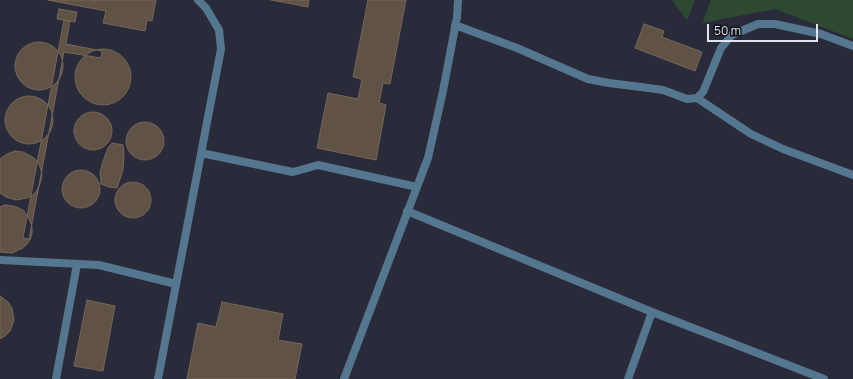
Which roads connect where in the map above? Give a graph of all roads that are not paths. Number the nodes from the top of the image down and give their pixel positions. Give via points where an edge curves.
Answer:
1 (198, 0) edge
2 (458, 0) edge
3 (455, 25) junction
4 (853, 46) edge
5 (697, 98) junction
6 (201, 153) junction
7 (853, 175) edge
8 (416, 187) junction
9 (407, 211) junction
10 (0, 260) edge
11 (77, 264) junction
12 (176, 284) junction
13 (652, 312) junction
14 (347, 378) edge
15 (56, 379) edge
16 (158, 379) edge
17 (628, 379) edge
18 (824, 379) edge

1 - 6 lane via 219,30 221,49
2 - 3 lane
3 - 5 lane via 517,48 588,79 663,90 687,99
3 - 8 lane via 428,158
4 - 5 lane via 821,34 775,24 758,24 732,35 721,48 703,92
5 - 7 lane via 750,134
6 - 8 lane via 292,172 318,165
6 - 12 lane
8 - 9 lane
9 - 13 lane
9 - 14 lane
10 - 11 lane
11 - 12 lane via 99,265
11 - 15 lane
12 - 16 lane
13 - 17 lane
13 - 18 lane

